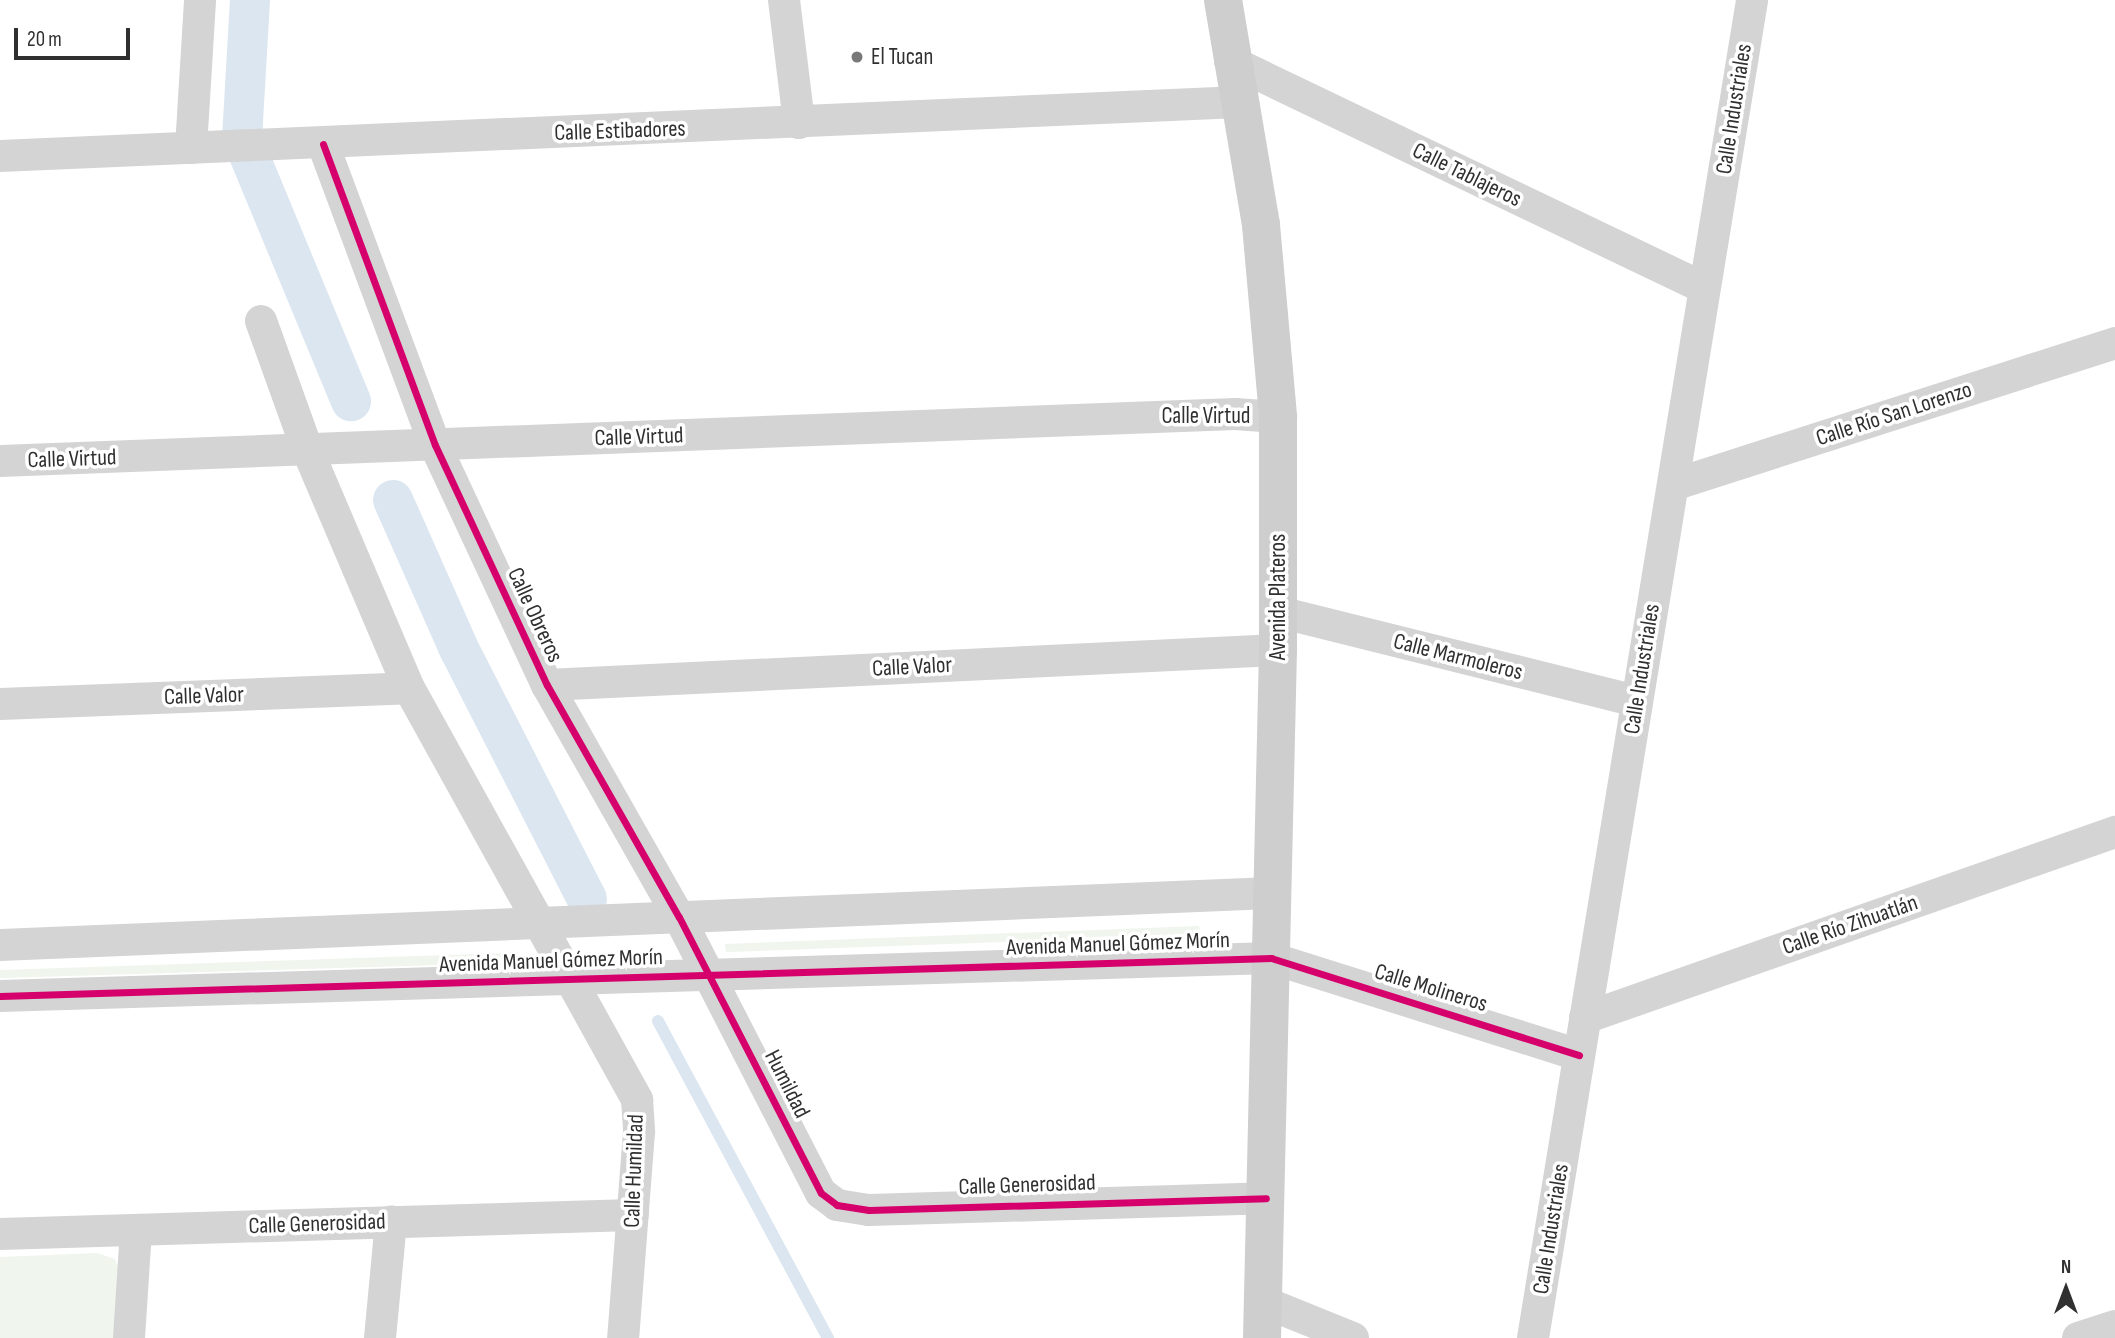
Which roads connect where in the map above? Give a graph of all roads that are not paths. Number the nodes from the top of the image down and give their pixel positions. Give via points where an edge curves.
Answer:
1 (200, 0) edge
2 (784, 0) edge
3 (1223, 0) edge
4 (1752, 0) edge
5 (1230, 61) junction
6 (1240, 102) junction
7 (799, 124) junction
8 (323, 144) junction
9 (199, 148) junction
10 (0, 156) edge
11 (1704, 288) junction
12 (261, 321) dead end
13 (2115, 343) edge
14 (1278, 417) junction
15 (435, 445) junction
16 (307, 449) junction
17 (0, 461) edge
18 (1673, 485) junction
19 (1279, 612) junction
20 (1279, 650) junction
21 (547, 685) junction
22 (409, 688) junction
23 (1637, 701) junction
24 (0, 704) edge
25 (2115, 832) edge
26 (1272, 893) junction
27 (679, 917) junction
28 (538, 923) junction
29 (0, 945) edge
30 (1271, 958) junction
31 (710, 975) junction
32 (570, 979) junction
33 (0, 996) edge
34 (1585, 1018) junction
35 (1579, 1055) junction
36 (1266, 1198) junction
37 (837, 1205) joint
38 (633, 1215) junction
39 (391, 1222) junction
40 (136, 1230) junction
41 (0, 1234) edge
42 (1263, 1320) edge
43 (2115, 1326) edge
44 (129, 1338) edge
45 (380, 1338) edge
46 (623, 1338) edge
47 (1353, 1338) edge
48 (1533, 1338) edge
49 (2078, 1338) edge

1 - 9 street
2 - 7 street
3 - 5 street, Avenida Plateros
4 - 11 street, Calle Industriales
5 - 6 street, Avenida Plateros
5 - 11 street, Calle Tablajeros
6 - 7 street, Calle Estibadores
6 - 14 street, Avenida Plateros via 1261,225
7 - 8 street, Calle Estibadores
8 - 9 street, Calle Estibadores
8 - 15 street, Calle Obreros
9 - 10 street, Calle Estibadores
11 - 18 street, Calle Industriales
12 - 16 street
13 - 18 street, Calle Río San Lorenzo
14 - 15 street, Calle Virtud via 1235,414
14 - 19 street, Avenida Plateros
15 - 16 street, Calle Virtud
15 - 21 street, Calle Obreros
16 - 17 street, Calle Virtud
16 - 22 street
18 - 23 street, Calle Industriales
19 - 20 street, Avenida Plateros
19 - 23 street, Calle Marmoleros
20 - 21 street, Calle Valor
20 - 26 street, Avenida Plateros
21 - 27 street, Calle Obreros
22 - 24 street, Calle Valor
22 - 28 street
23 - 34 street, Calle Industriales
25 - 34 street, Calle Río Zihuatlán
26 - 27 street, Avenida Manuel Gómez Morín
26 - 30 street, Avenida Plateros
27 - 28 street, Avenida Manuel Gómez Morín
27 - 31 street, Calle Obreros
28 - 29 street, Avenida Manuel Gómez Morín
28 - 32 street, Calle Humildad
30 - 31 street, Avenida Manuel Gómez Morín
30 - 35 street, Calle Molineros
30 - 36 street, Avenida Plateros
31 - 32 street, Avenida Manuel Gómez Morín
31 - 37 street, Humildad via 821,1193
32 - 33 street, Avenida Manuel Gómez Morín
32 - 38 street, Calle Humildad via 637,1100
34 - 35 street, Calle Industriales
35 - 48 street, Calle Industriales
36 - 37 street, Calle Generosidad via 869,1210
36 - 42 street, Avenida Plateros
38 - 39 street, Calle Generosidad
38 - 46 street, Calle Humildad
39 - 40 street, Calle Generosidad
39 - 45 street
40 - 41 street, Calle Generosidad
40 - 44 street
42 - 47 street
43 - 49 street

